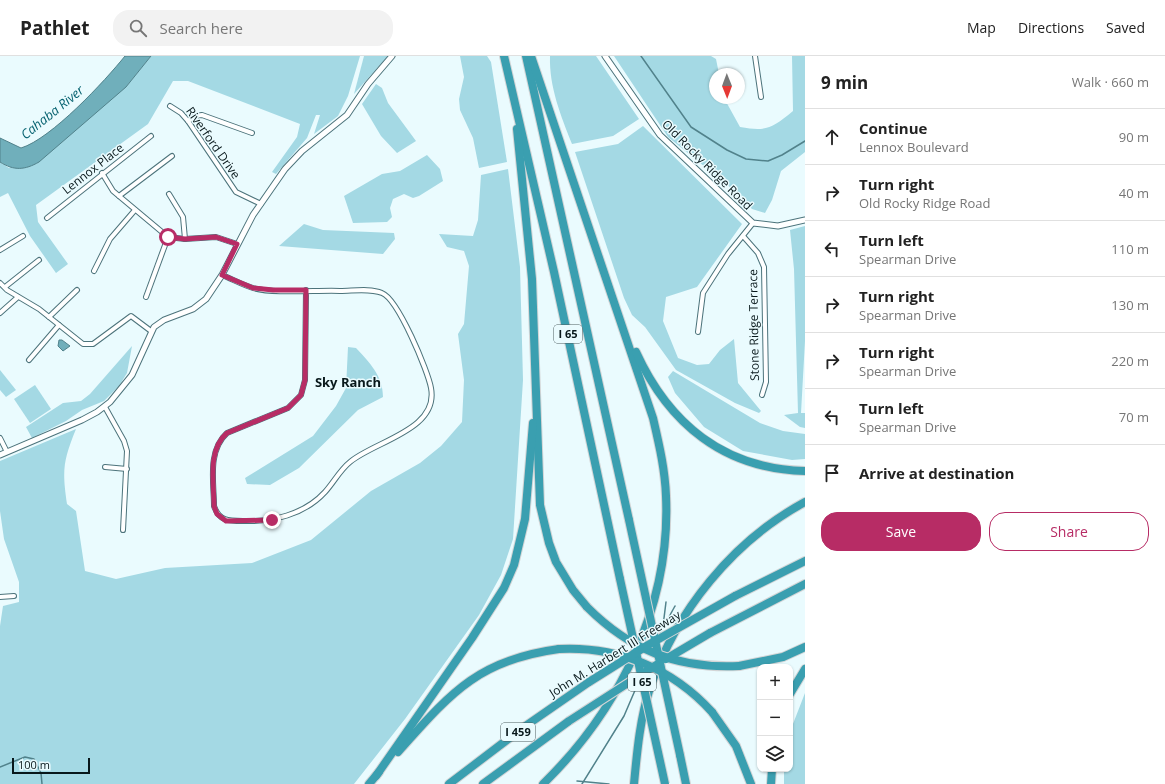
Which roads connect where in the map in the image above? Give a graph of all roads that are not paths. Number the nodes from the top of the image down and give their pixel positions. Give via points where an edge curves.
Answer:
1 (392, 56) edge
2 (504, 56) edge
3 (526, 56) edge
4 (531, 56) edge
5 (605, 56) edge
6 (755, 56) edge
7 (513, 90) junction
8 (761, 97) dead end
9 (170, 106) dead end
10 (188, 121) junction
11 (252, 134) dead end
12 (151, 136) dead end
13 (172, 156) dead end
14 (102, 173) junction
15 (169, 194) dead end
16 (119, 196) junction
17 (261, 204) junction
18 (135, 210) junction
19 (47, 218) dead end
20 (805, 220) edge
21 (752, 223) junction
22 (23, 236) dead end
23 (743, 236) junction
24 (168, 237) junction
25 (185, 239) junction
26 (237, 244) junction
27 (0, 250) edge
28 (39, 260) dead end
29 (94, 271) dead end
30 (222, 275) junction
31 (0, 283) edge
32 (5, 288) junction
33 (77, 290) dead end
34 (306, 290) junction
35 (18, 297) junction
36 (146, 297) dead end
37 (0, 313) edge
38 (49, 316) junction
39 (620, 316) junction
40 (60, 325) junction
41 (151, 331) junction
42 (698, 332) dead end
43 (29, 360) dead end
44 (762, 395) dead end
45 (536, 402) junction
46 (105, 407) junction
47 (0, 438) edge
48 (7, 452) junction
49 (0, 455) edge
50 (105, 467) dead end
51 (128, 469) junction
52 (805, 471) edge
53 (805, 502) edge
54 (123, 530) dead end
55 (805, 561) edge
56 (805, 584) edge
57 (14, 596) dead end
58 (0, 597) edge
59 (805, 647) edge
60 (805, 669) edge
61 (793, 689) edge
62 (772, 772) edge
63 (376, 776) junction
64 (369, 784) edge
65 (449, 784) edge
66 (483, 784) edge
67 (543, 784) edge
68 (634, 784) edge
69 (665, 784) edge
70 (686, 784) edge
71 (751, 784) edge
72 (772, 784) edge

1 - 17 street via 346,115 302,151 285,169
2 - 7 highway, I 65
3 - 70 highway, I 65, bridge
4 - 39 highway
5 - 21 street, Old Rocky Ridge Road via 660,135
6 - 8 street
7 - 45 highway via 532,279
7 - 69 highway, I 65, bridge
9 - 10 street, Riverford Drive
10 - 11 street via 196,116 202,116
10 - 17 street, Riverford Drive via 236,192
12 - 14 street, Lennox Place
13 - 16 street
14 - 16 street
14 - 19 street, Lennox Place
15 - 25 street via 183,217
16 - 18 street
17 - 26 street
18 - 24 street
18 - 29 street via 110,239
20 - 21 street, Old Rocky Ridge Road via 778,226
21 - 23 street
22 - 27 street
23 - 42 street via 703,293
23 - 44 street, Stone Ridge Terrace via 758,253 764,267 766,382
24 - 25 street
24 - 36 street
25 - 26 street via 216,237
26 - 30 street
28 - 32 street
30 - 34 street via 258,289
30 - 41 street via 202,302 193,309 161,322
31 - 32 street
32 - 35 street
33 - 38 street
34 - 34 street via 377,292 387,296 399,312 427,374 432,392 431,405 425,416 413,426 350,461 324,494 298,511 272,520 226,521 217,514 214,506 214,453 221,438 227,433 288,408 301,395 305,380
35 - 37 street
35 - 38 street
38 - 40 street
39 - 52 highway via 652,385 670,409 689,428 713,446 744,460 776,469
39 - 67 highway via 653,418 662,460 666,496 663,558 656,593 626,673 593,728 568,760
40 - 41 street via 83,344 93,344 131,316
40 - 43 street
41 - 46 street via 132,375
45 - 59 highway, bridge via 540,505 556,562 587,607 614,632 648,651 690,664 739,666 783,657
45 - 63 highway via 530,439 525,519 514,565 489,613
46 - 48 street via 82,420
46 - 51 street via 124,441
47 - 48 street
48 - 49 street
50 - 51 street
51 - 54 street
53 - 68 highway via 739,550 703,591 674,634 650,688 638,744
55 - 65 highway, John M. Harbert III Freeway / I 459, bridge via 735,596 648,645 524,727
56 - 66 highway, I 459, bridge via 710,633 632,680 569,721
57 - 58 street
60 - 61 highway
62 - 72 highway
63 - 64 highway
63 - 71 highway, bridge via 447,698 470,680 510,659 559,648 599,650 631,658 646,663 684,686 712,712 736,746

